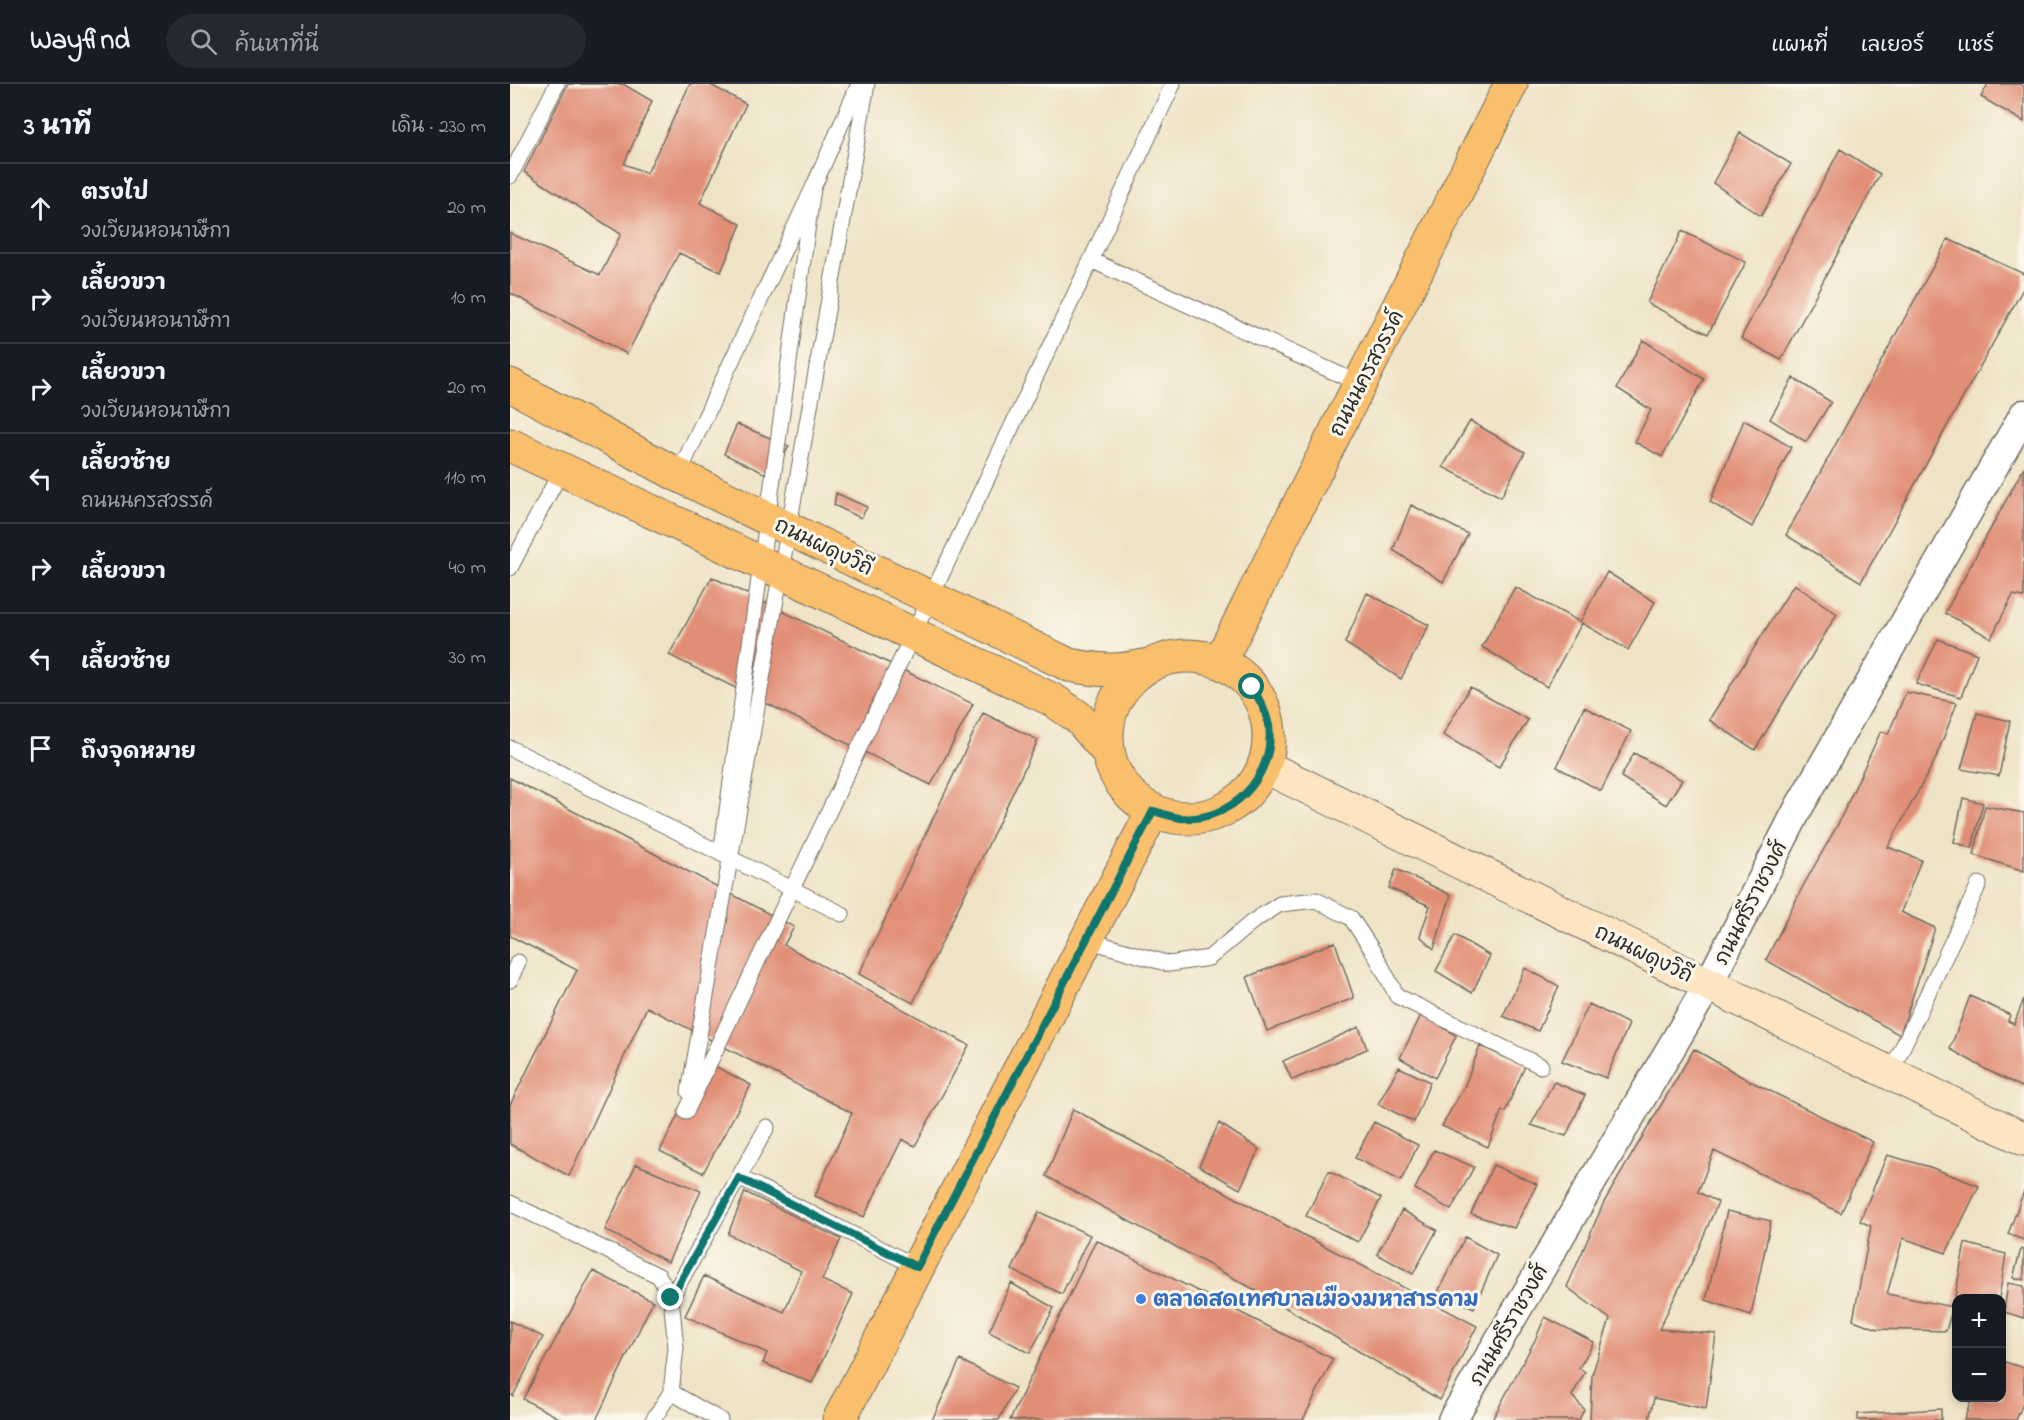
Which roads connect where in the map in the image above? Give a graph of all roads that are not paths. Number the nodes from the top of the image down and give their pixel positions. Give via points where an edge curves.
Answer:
1 (557, 84) edge
2 (859, 84) edge
3 (867, 84) edge
4 (1173, 84) edge
5 (1511, 84) edge
6 (510, 176) edge
7 (813, 188) junction
8 (1091, 260) junction
9 (1360, 384) junction
10 (510, 385) edge
11 (2024, 414) edge
12 (510, 445) edge
13 (561, 469) junction
14 (678, 475) junction
15 (510, 568) edge
16 (1220, 661) junction
17 (1148, 665) junction
18 (510, 748) edge
19 (1108, 752) junction
20 (1264, 766) junction
21 (1153, 811) junction
22 (1978, 884) dead end
23 (842, 915) dead end
24 (1087, 940) junction
25 (518, 962) dead end
26 (510, 980) edge
27 (1708, 985) junction
28 (1541, 1066) dead end
29 (1890, 1074) junction
30 (686, 1112) junction
31 (767, 1127) dead end
32 (2024, 1139) edge
33 (739, 1178) junction
34 (510, 1203) edge
35 (917, 1267) junction
36 (671, 1298) junction
37 (671, 1392) junction
38 (653, 1420) edge
39 (720, 1420) edge
40 (838, 1420) edge
41 (1452, 1420) edge

1 - 6 lane
2 - 7 lane
3 - 30 lane
4 - 8 lane
5 - 9 main road, ถนนนครสวรรค์
7 - 14 lane
7 - 30 lane
8 - 9 lane
8 - 30 lane
9 - 16 main road, ถนนนครสวรรค์
10 - 14 main road, ถนนผดุงวิถี
11 - 27 street, ภนนศรีราชวงศ์ via 1799,807
12 - 13 main road, ถนนผดุงวิถี
13 - 15 lane
13 - 19 main road, ถนนผดุงวิถี via 1053,700 1078,717
14 - 17 main road, ถนนผดุงวิถี via 1069,665 1098,671
16 - 17 main road via 1196,655 1172,656
16 - 20 main road via 1238,672 1263,705 1269,725
17 - 19 main road via 1128,681 1114,702 1107,726
18 - 23 lane
19 - 21 main road via 1122,783
20 - 21 main road via 1251,789 1231,807 1206,817 1188,818
20 - 27 main road, ถนนผดุงวิถี
21 - 24 main road
22 - 29 lane
24 - 28 lane via 1169,964 1209,958 1280,904 1316,900 1351,918 1397,996
24 - 35 main road
25 - 26 lane
27 - 29 main road, ถนนผดุงวิถี
27 - 41 street, ภนนศรีราชวงศ์
29 - 32 main road, ถนนผดุงวิถี
31 - 33 lane
33 - 35 lane
33 - 36 lane
34 - 36 lane via 658,1276
35 - 40 main road
36 - 37 lane via 676,1348
37 - 38 lane
37 - 39 lane

